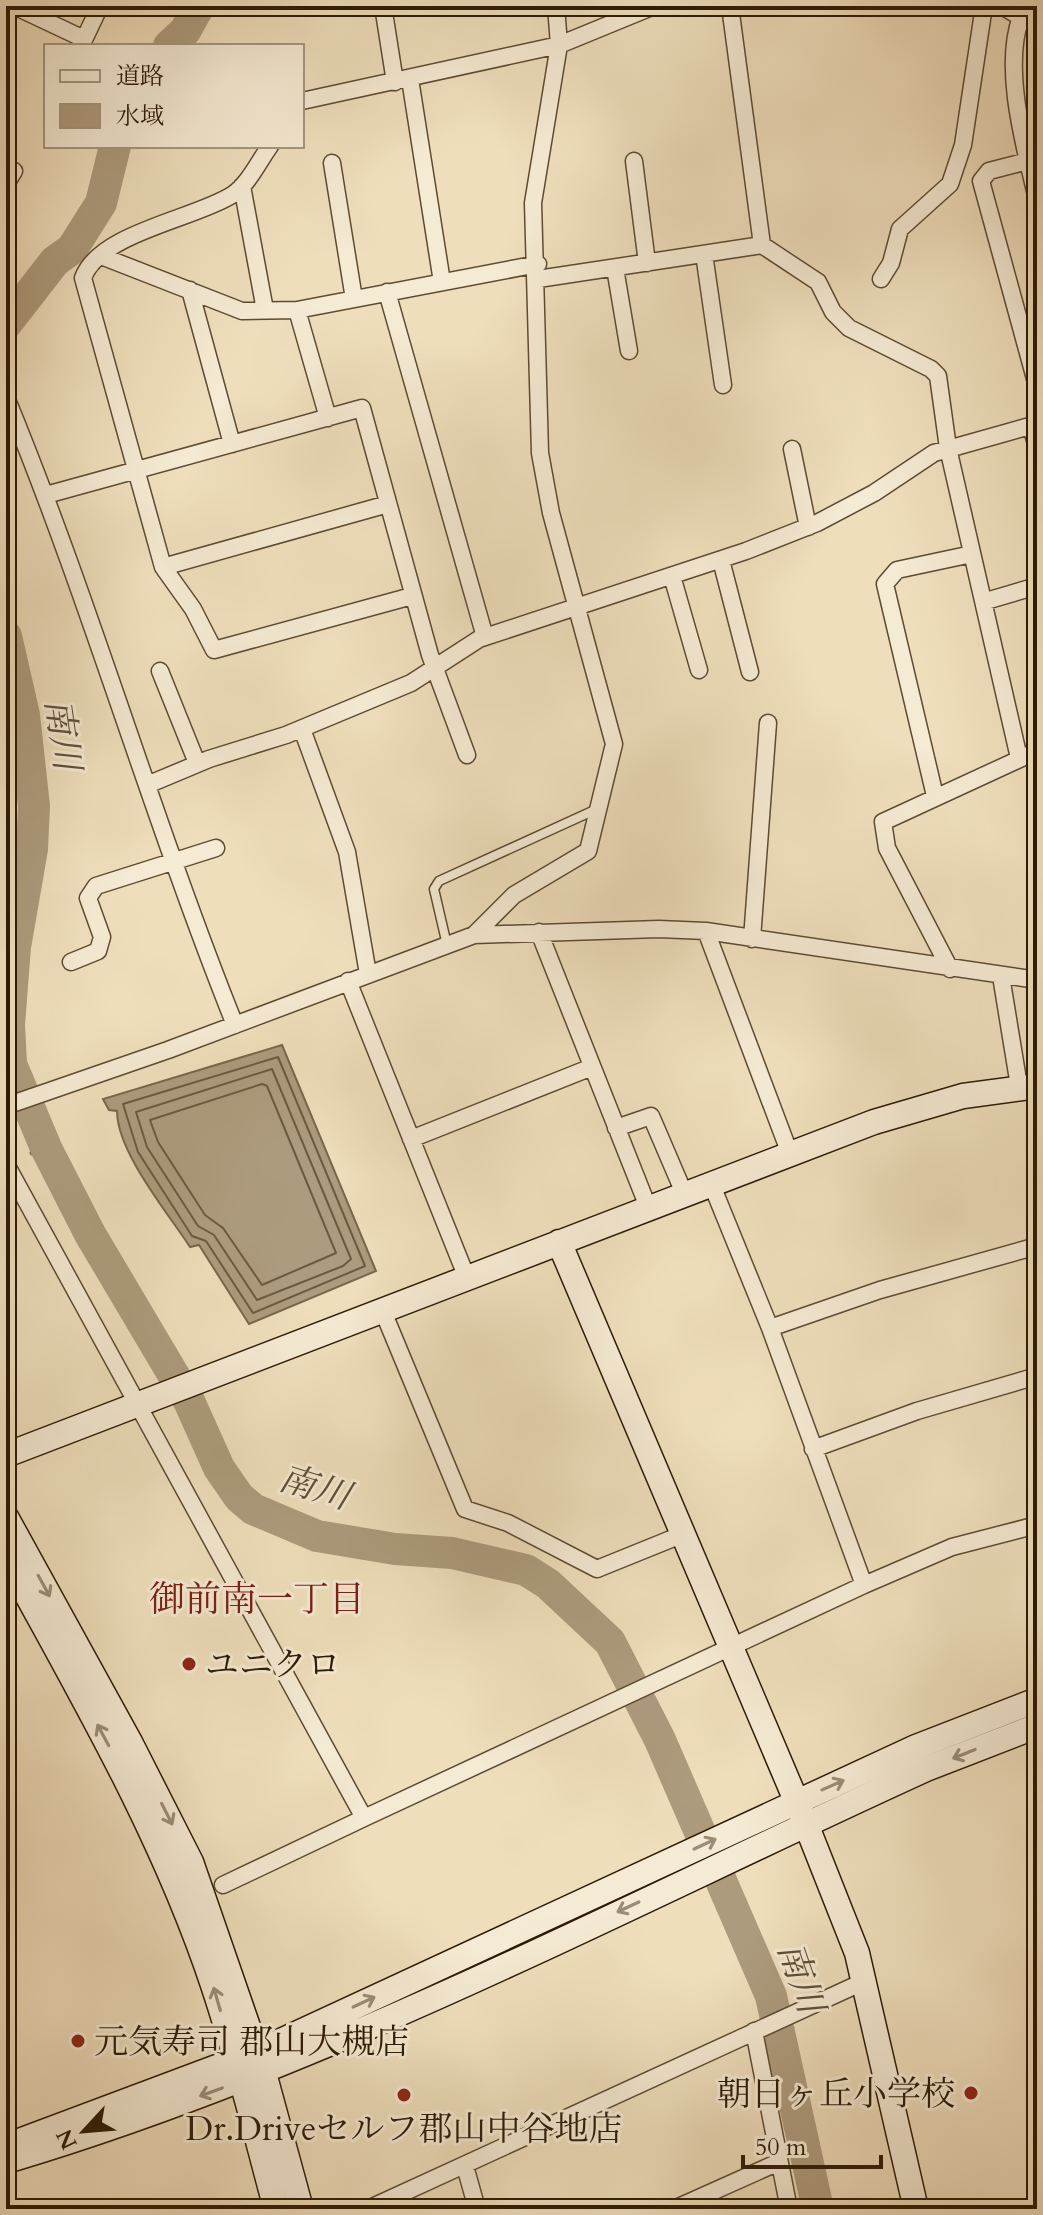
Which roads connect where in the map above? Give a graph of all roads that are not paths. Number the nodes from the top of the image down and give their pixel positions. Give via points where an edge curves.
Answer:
1 (14, 6) edge
2 (100, 6) edge
3 (383, 6) edge
4 (556, 6) edge
5 (730, 6) edge
6 (984, 6) edge
7 (1002, 6) edge
8 (650, 7) edge
9 (1021, 17) junction
10 (1037, 27) edge
11 (82, 42) edge
12 (559, 45) junction
13 (402, 80) junction
14 (304, 101) edge
15 (269, 148) edge
16 (634, 161) dead end
17 (1028, 161) junction
18 (332, 163) dead end
19 (242, 186) junction
20 (1037, 199) edge
21 (762, 245) junction
22 (704, 254) junction
23 (101, 256) junction
24 (647, 263) junction
25 (615, 268) junction
26 (538, 272) junction
27 (881, 279) dead end
28 (442, 282) junction
29 (190, 290) junction
30 (387, 292) junction
31 (354, 299) junction
32 (265, 310) junction
33 (297, 310) junction
34 (629, 351) dead end
35 (723, 385) dead end
36 (1037, 386) edge
37 (6, 397) edge
38 (328, 418) junction
39 (1034, 424) edge
40 (232, 444) junction
41 (948, 448) junction
42 (1037, 448) edge
43 (792, 449) dead end
44 (138, 470) junction
45 (46, 495) junction
46 (388, 504) junction
47 (808, 527) junction
48 (972, 554) junction
49 (721, 560) junction
50 (163, 567) junction
51 (672, 576) junction
52 (1037, 586) edge
53 (412, 596) junction
54 (986, 601) junction
55 (578, 608) junction
56 (485, 637) junction
57 (436, 669) junction
58 (699, 670) dead end
59 (160, 671) dead end
60 (750, 672) dead end
61 (768, 723) dead end
62 (302, 729) junction
63 (1037, 751) edge
64 (467, 755) dead end
65 (1019, 758) junction
66 (197, 763) junction
67 (147, 785) junction
68 (935, 796) junction
69 (597, 808) junction
70 (216, 848) dead end
71 (174, 862) junction
72 (706, 931) junction
73 (539, 932) junction
74 (474, 935) junction
75 (752, 939) junction
76 (447, 945) junction
77 (71, 962) dead end
78 (950, 969) junction
79 (368, 974) junction
80 (1001, 976) junction
81 (1037, 980) edge
82 (348, 981) junction
83 (235, 1025) junction
84 (592, 1067) junction
85 (1028, 1086) edge
86 (6, 1106) edge
87 (616, 1128) junction
88 (411, 1139) junction
89 (790, 1154) junction
90 (6, 1164) edge
91 (711, 1183) junction
92 (684, 1193) junction
93 (648, 1207) junction
94 (559, 1242) junction
95 (1037, 1246) edge
96 (467, 1278) junction
97 (382, 1309) junction
98 (770, 1328) junction
99 (1037, 1376) edge
100 (141, 1404) junction
101 (813, 1449) junction
102 (6, 1455) edge
103 (6, 1517) edge
104 (1037, 1525) edge
105 (681, 1535) junction
106 (6, 1557) edge
107 (864, 1585) junction
108 (730, 1645) junction
109 (1037, 1700) edge
110 (1037, 1726) edge
111 (795, 1802) junction
112 (364, 1818) junction
113 (806, 1824) junction
114 (223, 1885) dead end
115 (865, 1981) junction
116 (755, 2031) junction
117 (249, 2067) junction
118 (6, 2146) edge
119 (6, 2161) edge
120 (779, 2162) junction
121 (465, 2166) junction
122 (276, 2209) edge
123 (301, 2209) edge
124 (368, 2209) edge
125 (477, 2209) edge
126 (674, 2209) edge
127 (789, 2209) edge
128 (916, 2209) edge

1 - 11 street
2 - 11 street
3 - 13 street
4 - 12 street
5 - 21 street
6 - 27 street via 963,145 950,184 900,229
7 - 9 street
8 - 12 street
9 - 10 street
9 - 17 street via 1015,38 1016,93
12 - 13 street
12 - 26 street via 534,193
13 - 14 street
13 - 28 street
15 - 19 street
16 - 24 street
17 - 20 street
17 - 36 street via 989,171 981,181
18 - 31 street
19 - 23 street
19 - 32 street
21 - 22 street
21 - 41 street via 818,282 833,312 849,328 936,374
22 - 24 street
22 - 35 street
23 - 29 street
23 - 44 street via 83,278
24 - 25 street
25 - 26 street
25 - 34 street
26 - 28 street
26 - 55 street via 540,453
28 - 30 street
29 - 32 street via 242,311
29 - 40 street
30 - 31 street
30 - 56 street
31 - 33 street
32 - 33 street
33 - 38 street
37 - 45 street
38 - 40 street
38 - 46 street via 362,408
39 - 41 street
39 - 42 street
40 - 44 street
41 - 47 street
41 - 48 street
43 - 47 street
44 - 45 street
44 - 50 street
45 - 67 street
46 - 50 street
46 - 53 street
47 - 49 street
48 - 54 street
48 - 68 street via 897,570 885,584
49 - 51 street
49 - 60 street
50 - 53 street via 214,650
51 - 55 street
51 - 58 street
52 - 54 street
53 - 57 street
54 - 65 street
55 - 56 street
55 - 69 street via 614,744
56 - 57 street
57 - 62 street
57 - 64 street
59 - 66 street
61 - 75 street
62 - 66 street
62 - 79 street via 347,852
63 - 65 street
65 - 68 street
66 - 67 street
67 - 71 street
68 - 78 street via 885,818 883,832 896,868
69 - 74 street via 588,851 514,895
69 - 76 lane via 439,881 434,889
70 - 71 street
71 - 77 street via 94,888 89,901 102,937 98,951
71 - 83 street
72 - 73 street
72 - 75 street
72 - 89 street
73 - 74 street
73 - 84 street
74 - 76 street
75 - 78 street
76 - 79 street
78 - 80 street
79 - 82 street
80 - 81 street
80 - 85 street
82 - 83 street
82 - 88 street
83 - 86 street
84 - 87 street
84 - 88 street
85 - 89 street via 914,1109
87 - 92 street via 651,1116
87 - 93 street
88 - 96 street
89 - 91 street
90 - 100 street
91 - 92 street
91 - 98 street
92 - 93 street
93 - 94 street
94 - 96 street
94 - 105 street
95 - 98 street via 894,1285
96 - 97 street
97 - 100 street
97 - 105 street via 465,1509 508,1523 597,1569
98 - 101 street
99 - 101 street
100 - 102 street
100 - 112 street
101 - 107 street
103 -> 117 street via 191,1862
104 - 107 street via 952,1547
105 - 108 street
117 -> 106 street via 108,1745
107 - 108 street
108 - 111 street
108 - 112 street
111 -> 109 street
110 -> 113 street
111 - 113 street
117 -> 111 street
112 - 114 street
113 - 115 street
113 -> 117 street
115 - 116 street
115 - 128 street
116 - 120 street
116 - 121 street
117 - 118 street
117 -> 119 street via 90,2136
117 - 122 street
117 - 123 street
120 - 126 street
120 - 127 street
121 - 124 street
121 - 125 street

